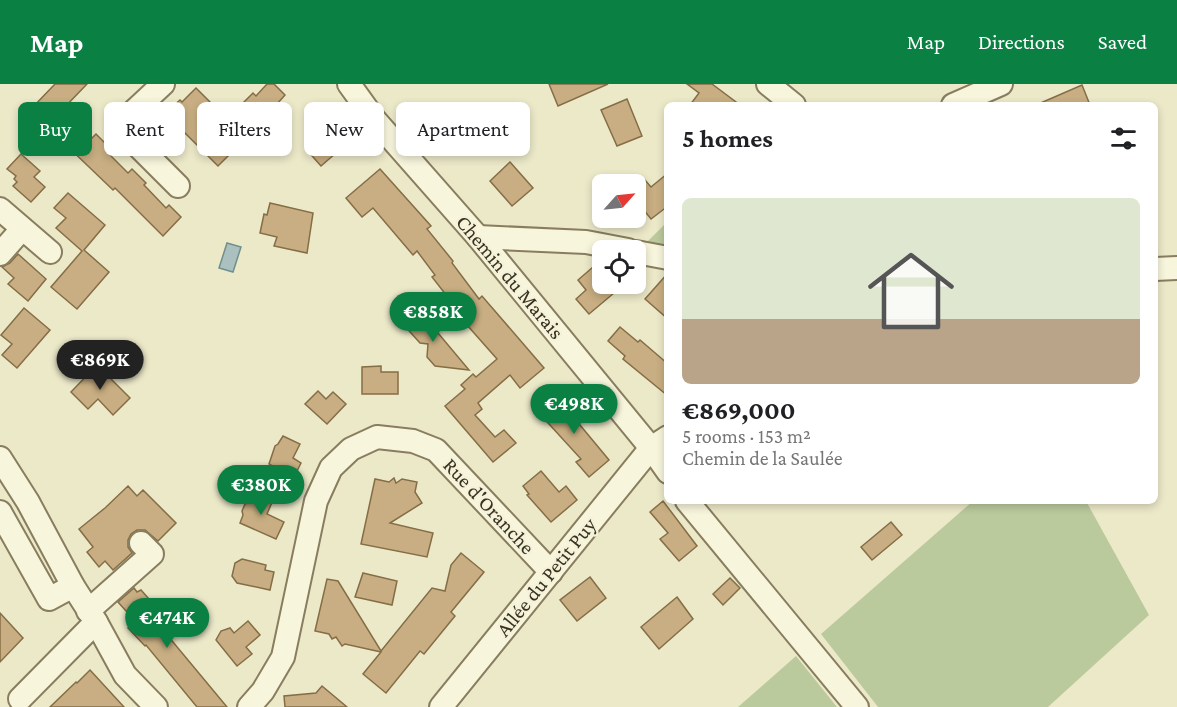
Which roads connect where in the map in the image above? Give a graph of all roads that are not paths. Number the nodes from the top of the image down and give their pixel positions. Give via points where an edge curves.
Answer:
1 (163, 84) edge
2 (349, 84) edge
3 (768, 84) edge
4 (1001, 84) edge
5 (790, 102) edge
6 (961, 102) edge
7 (178, 186) dead end
8 (0, 209) edge
9 (22, 229) junction
10 (478, 237) junction
11 (592, 243) edge
12 (50, 252) dead end
13 (0, 254) edge
14 (646, 254) edge
15 (664, 257) edge
16 (1177, 268) edge
17 (1158, 269) edge
18 (659, 442) edge
19 (0, 458) edge
20 (664, 459) edge
21 (689, 504) edge
22 (0, 512) edge
23 (141, 543) dead end
24 (551, 572) junction
25 (73, 586) junction
26 (92, 616) junction
27 (20, 699) dead end
28 (156, 707) edge
29 (249, 707) edge
30 (441, 707) edge
31 (857, 707) edge

1 - 7 street via 118,126
2 - 10 street, Chemin du Marais via 375,120
3 - 5 street
4 - 6 street
8 - 9 street
9 - 12 street
9 - 13 street
10 - 11 street
10 - 18 street, Chemin du Marais
14 - 15 street
16 - 17 street
18 - 20 street, Chemin du Marais
18 - 24 street, Allée du Petit Puy
19 - 25 street
21 - 31 street
22 - 25 street via 49,599
23 - 26 street via 152,554
24 - 29 street, Rue d'Oranche via 436,450 413,441 377,437 351,449 327,476 316,501 283,657
24 - 30 street, Allée du Petit Puy
25 - 26 street
26 - 27 street
26 - 28 street via 124,675

